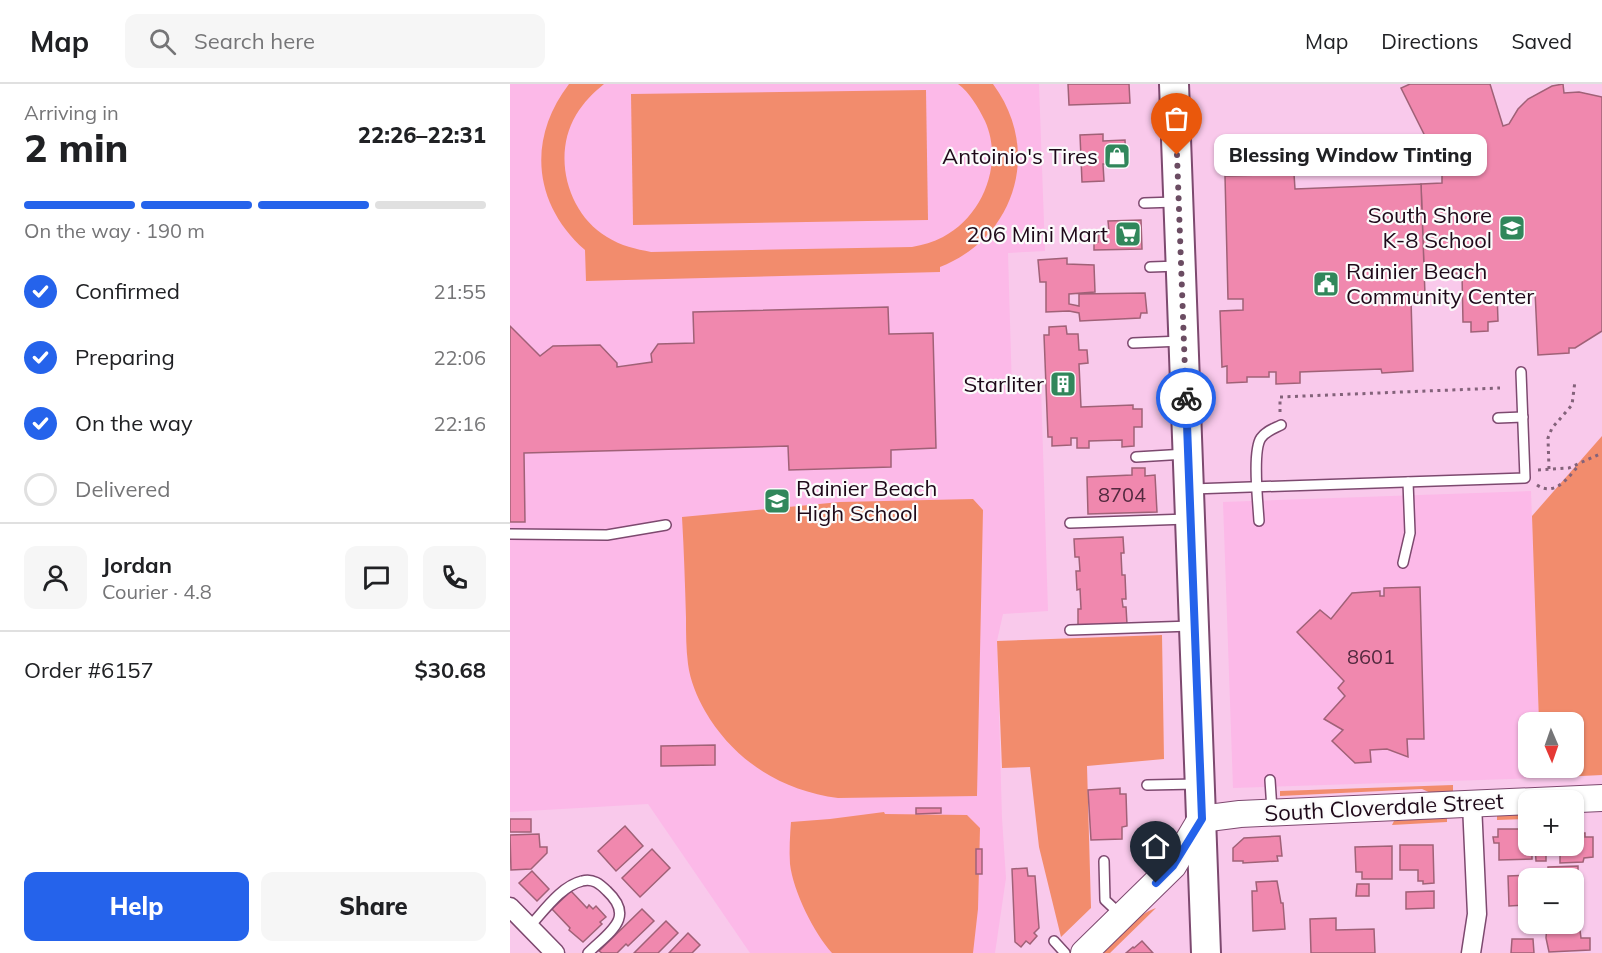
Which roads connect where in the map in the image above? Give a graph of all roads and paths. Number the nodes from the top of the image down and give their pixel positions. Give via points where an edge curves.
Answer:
1 (1174, 84) edge
2 (1179, 202) junction
3 (1144, 203) dead end
4 (1181, 266) junction
5 (1150, 267) dead end
6 (1184, 340) junction
7 (1133, 343) dead end
8 (1521, 372) dead end
9 (1575, 381) dead end
10 (1500, 388) dead end
11 (1280, 414) dead end
12 (1523, 417) junction
13 (1498, 418) dead end
14 (1281, 425) dead end
15 (1602, 453) edge
16 (1188, 454) junction
17 (1136, 457) dead end
18 (1581, 462) junction
19 (1549, 469) junction
20 (1525, 474) junction
21 (1408, 482) junction
22 (1257, 487) junction
23 (1190, 489) junction
24 (1191, 519) junction
25 (1258, 521) dead end
26 (1070, 523) dead end
27 (666, 525) dead end
28 (510, 534) edge
29 (1403, 563) dead end
30 (1194, 626) junction
31 (1070, 630) dead end
32 (1270, 780) dead end
33 (1200, 783) junction
34 (1147, 785) dead end
35 (1602, 798) edge
36 (1472, 804) junction
37 (1272, 813) junction
38 (1202, 819) junction
39 (1104, 861) dead end
40 (510, 907) edge
41 (1122, 916) junction
42 (529, 927) junction
43 (1054, 941) dead end
44 (555, 953) edge
45 (588, 953) edge
46 (1065, 953) edge
47 (1084, 953) edge
48 (1206, 953) edge
49 (1471, 953) edge

1 - 2 main road
2 - 3 lane
2 - 4 main road
4 - 5 lane
4 - 6 main road
6 - 7 lane
6 - 16 main road
8 - 12 lane
9 - 19 path via 1572,405 1548,438
10 - 11 path via 1280,397
12 - 13 lane
12 - 20 lane
14 - 22 lane via 1259,440
15 - 18 path
16 - 17 lane
16 - 23 main road
18 - 19 path via 1569,468
18 - 20 path via 1553,489 1543,489
19 - 20 path
20 - 21 lane
21 - 22 lane
21 - 29 lane via 1410,534
22 - 23 lane
22 - 25 lane
23 - 24 main road
24 - 26 lane
24 - 30 main road
27 - 28 lane via 607,535
30 - 31 lane
30 - 33 main road
32 - 37 lane
33 - 34 lane
33 - 38 main road
35 - 36 street, South Cloverdale Street
36 - 37 street, South Cloverdale Street
36 - 49 street via 1477,914
37 - 38 street, South Cloverdale Street
38 - 41 street via 1173,866
38 - 48 main road
39 - 41 lane via 1105,900
40 - 42 street
41 - 47 street
42 - 44 street
42 - 45 lane via 570,887 590,879 619,904 621,917
43 - 46 lane

